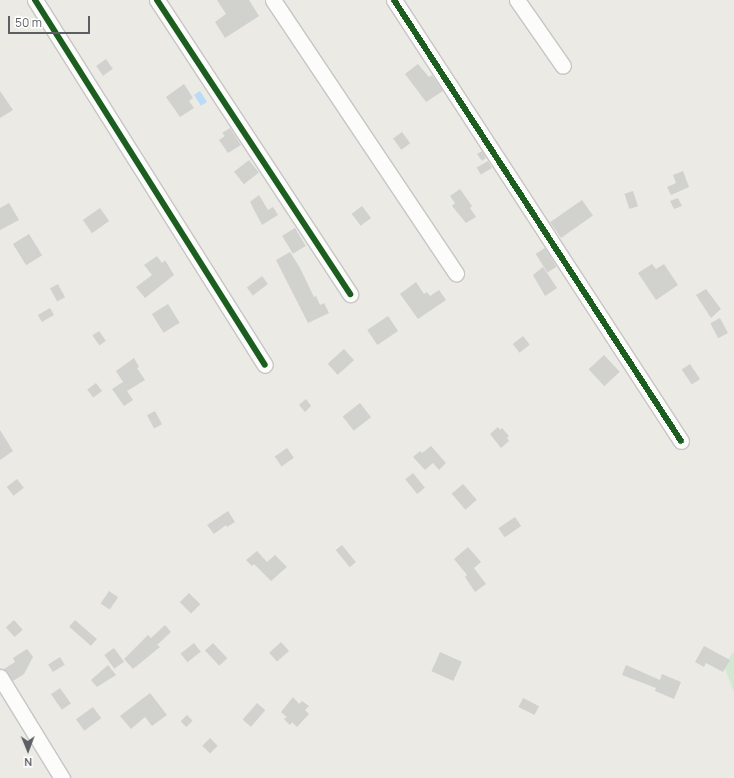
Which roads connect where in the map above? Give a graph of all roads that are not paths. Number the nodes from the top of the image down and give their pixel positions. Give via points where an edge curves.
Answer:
1 (35, 0) edge
2 (157, 0) edge
3 (273, 0) edge
4 (394, 0) edge
5 (517, 0) edge
6 (563, 66) dead end
7 (456, 273) dead end
8 (350, 294) dead end
9 (266, 365) dead end
10 (681, 441) dead end
11 (0, 677) edge
12 (62, 778) edge

1 - 9 street
2 - 8 street
3 - 7 street
4 - 10 street
5 - 6 street
11 - 12 street

